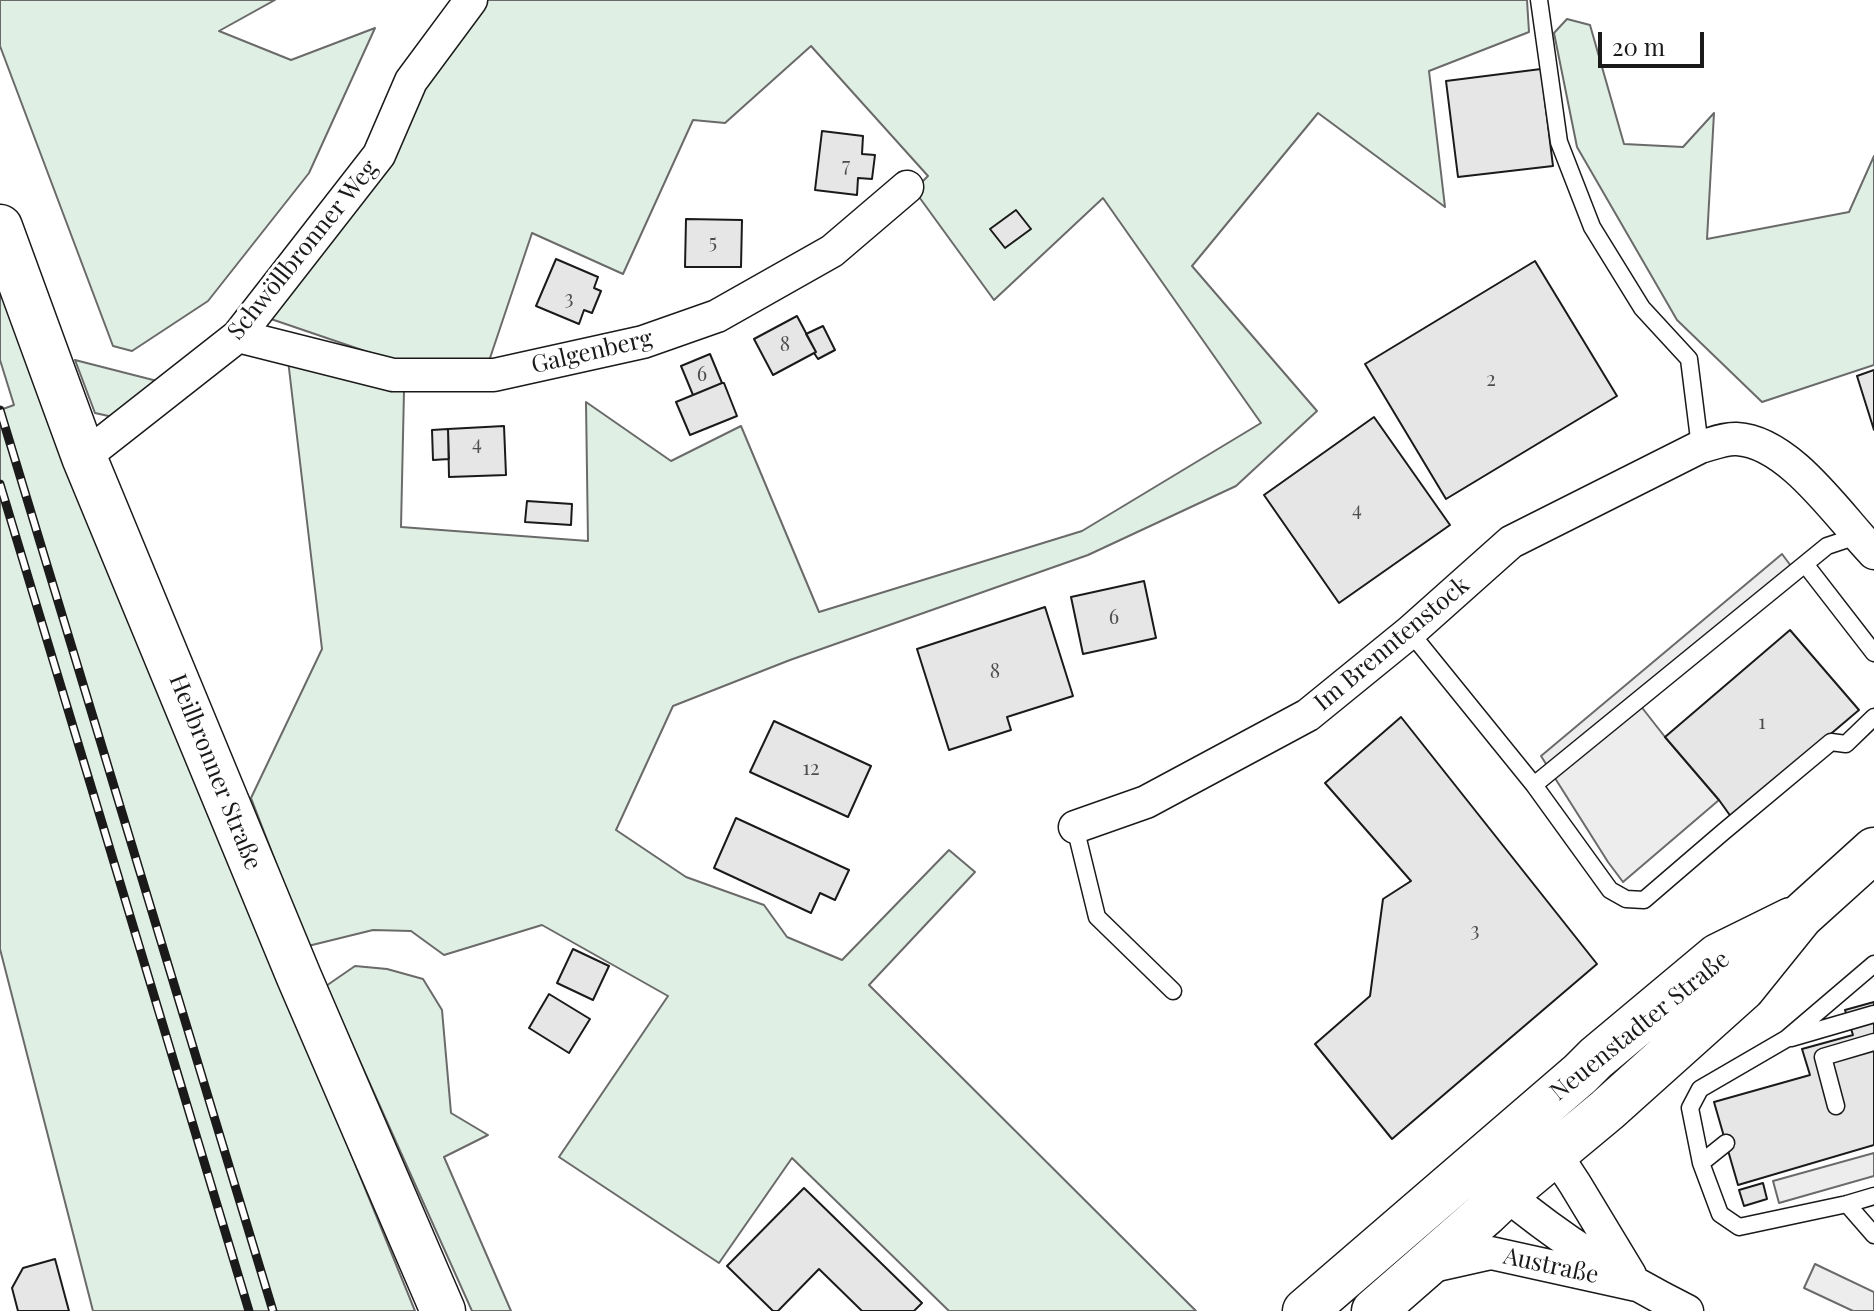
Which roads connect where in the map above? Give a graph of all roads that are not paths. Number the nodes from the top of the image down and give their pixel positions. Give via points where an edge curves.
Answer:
1 (471, 0) edge
2 (1539, 0) edge
3 (907, 187) dead end
4 (0, 227) edge
5 (238, 336) junction
6 (1700, 447) junction
7 (84, 457) junction
8 (1866, 544) edge
9 (1805, 564) junction
10 (1410, 632) junction
11 (1874, 653) edge
12 (1874, 717) edge
13 (1534, 785) junction
14 (1075, 827) joint
15 (1874, 850) edge
16 (1874, 964) edge
17 (1173, 991) dead end
18 (1874, 1014) edge
19 (1786, 1039) junction
20 (1874, 1042) edge
21 (1836, 1106) dead end
22 (1540, 1136) junction
23 (1726, 1143) dead end
24 (1701, 1163) junction
25 (1493, 1178) junction
26 (1874, 1196) edge
27 (1847, 1204) junction
28 (1874, 1235) edge
29 (1420, 1269) junction
30 (1636, 1285) junction
31 (443, 1311) edge
32 (1305, 1311) edge
33 (1374, 1311) edge
34 (1687, 1311) edge

1 - 5 street, Schwöllbronner Weg via 411,81 379,155
2 - 6 lane via 1559,142 1592,227 1642,308 1689,359
3 - 5 street, Galgenberg via 832,251 717,316 643,342 494,375 393,375
4 - 7 main road, Heilbronner Straße
5 - 7 street, Schwöllbronner Weg
6 - 8 street, Im Brenntenstock via 1733,438 1772,450 1805,476
6 - 10 street, Im Brenntenstock via 1511,542
7 - 31 main road, Heilbronner Straße
8 - 9 lane via 1827,546
9 - 11 lane
9 - 13 lane
10 - 13 lane
10 - 14 street, Im Brenntenstock via 1308,715 1146,802
12 - 13 lane via 1846,744 1831,742 1644,900 1626,899 1610,890
14 - 17 lane via 1097,917
15 - 22 main road, Neuenstadter Straße via 1801,916 1743,988 1607,1110
16 - 19 lane
18 - 19 lane
19 - 24 lane via 1700,1089 1690,1108
20 - 21 lane via 1823,1057
22 - 25 main road, Neuenstadter Straße
22 - 30 street, Austraße
23 - 24 lane
24 - 27 lane via 1720,1214 1739,1227
25 - 29 main road, Neuenstadter Straße via 1485,1214
25 - 30 street, Austraße via 1530,1214
25 - 32 main road, Neuenstadter Straße
26 - 27 lane
27 - 28 lane
29 - 30 street, Austraße via 1491,1253
29 - 33 main road, Neuenstadter Straße
30 - 34 street, Austraße

